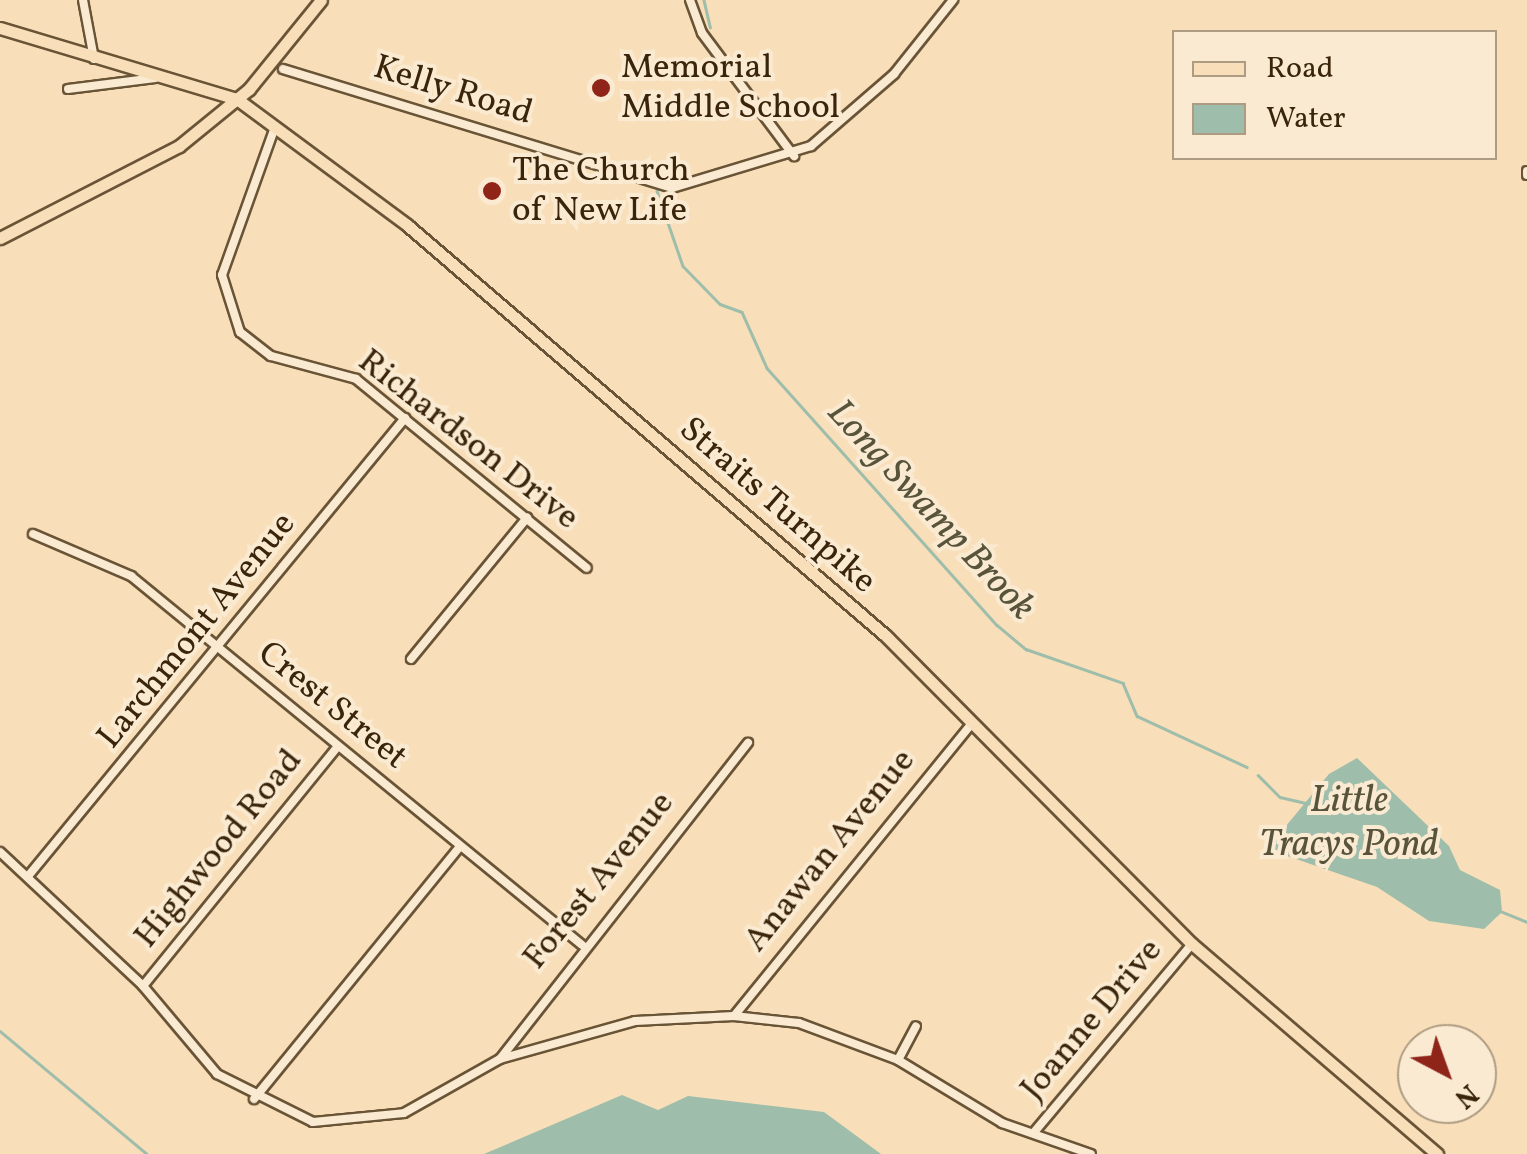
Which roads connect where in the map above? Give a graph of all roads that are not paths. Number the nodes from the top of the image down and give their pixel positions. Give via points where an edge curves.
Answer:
1 (83, 0) edge
2 (321, 0) edge
3 (690, 0) edge
4 (953, 0) edge
5 (0, 28) edge
6 (94, 59) junction
7 (283, 69) dead end
8 (156, 78) junction
9 (68, 89) dead end
10 (238, 100) junction
11 (275, 127) junction
12 (794, 156) junction
13 (0, 238) edge
14 (405, 418) junction
15 (527, 518) junction
16 (33, 534) dead end
17 (587, 568) dead end
18 (220, 650) junction
19 (411, 658) dead end
20 (972, 723) junction
21 (748, 743) dead end
22 (338, 746) junction
23 (460, 846) junction
24 (0, 852) edge
25 (29, 876) junction
26 (1192, 944) junction
27 (582, 945) junction
28 (143, 986) junction
29 (734, 1016) junction
30 (916, 1026) dead end
31 (500, 1059) junction
32 (898, 1060) junction
33 (254, 1098) junction
34 (1035, 1130) junction
35 (1092, 1154) edge
36 (1437, 1154) edge

1 - 6 street
2 - 10 main road
3 - 12 street via 702,34
4 - 12 street, Kelly Road via 894,74
5 - 6 main road, Straits Turnpike
6 - 8 main road, Straits Turnpike
7 - 12 street, Kelly Road via 647,186
8 - 9 street
8 - 10 main road, Straits Turnpike
10 - 11 main road, Straits Turnpike
10 - 13 main road via 100,191
11 - 14 street, Richardson Drive via 228,253 227,310 259,351 356,380
11 - 20 main road, Straits Turnpike via 407,225 733,502
14 - 15 street, Richardson Drive
14 - 18 street, Larchmont Avenue
15 - 17 street, Richardson Drive
15 - 19 street
16 - 18 street, Crest Street via 131,576
18 - 22 street, Crest Street
18 - 25 street, Larchmont Avenue
20 - 26 main road, Straits Turnpike
20 - 29 street, Anawan Avenue
21 - 27 street, Forest Avenue
22 - 23 street, Crest Street
22 - 28 street, Highwood Road
23 - 27 street, Crest Street
23 - 33 street
24 - 25 street
25 - 28 street
26 - 34 street, Joanne Drive
26 - 36 main road, Straits Turnpike
27 - 31 street, Forest Avenue
28 - 33 street via 217,1074
29 - 31 street via 635,1021
29 - 32 street via 799,1023
30 - 32 street
31 - 33 street via 404,1113 366,1122 312,1122
32 - 34 street via 1002,1123
34 - 35 street

